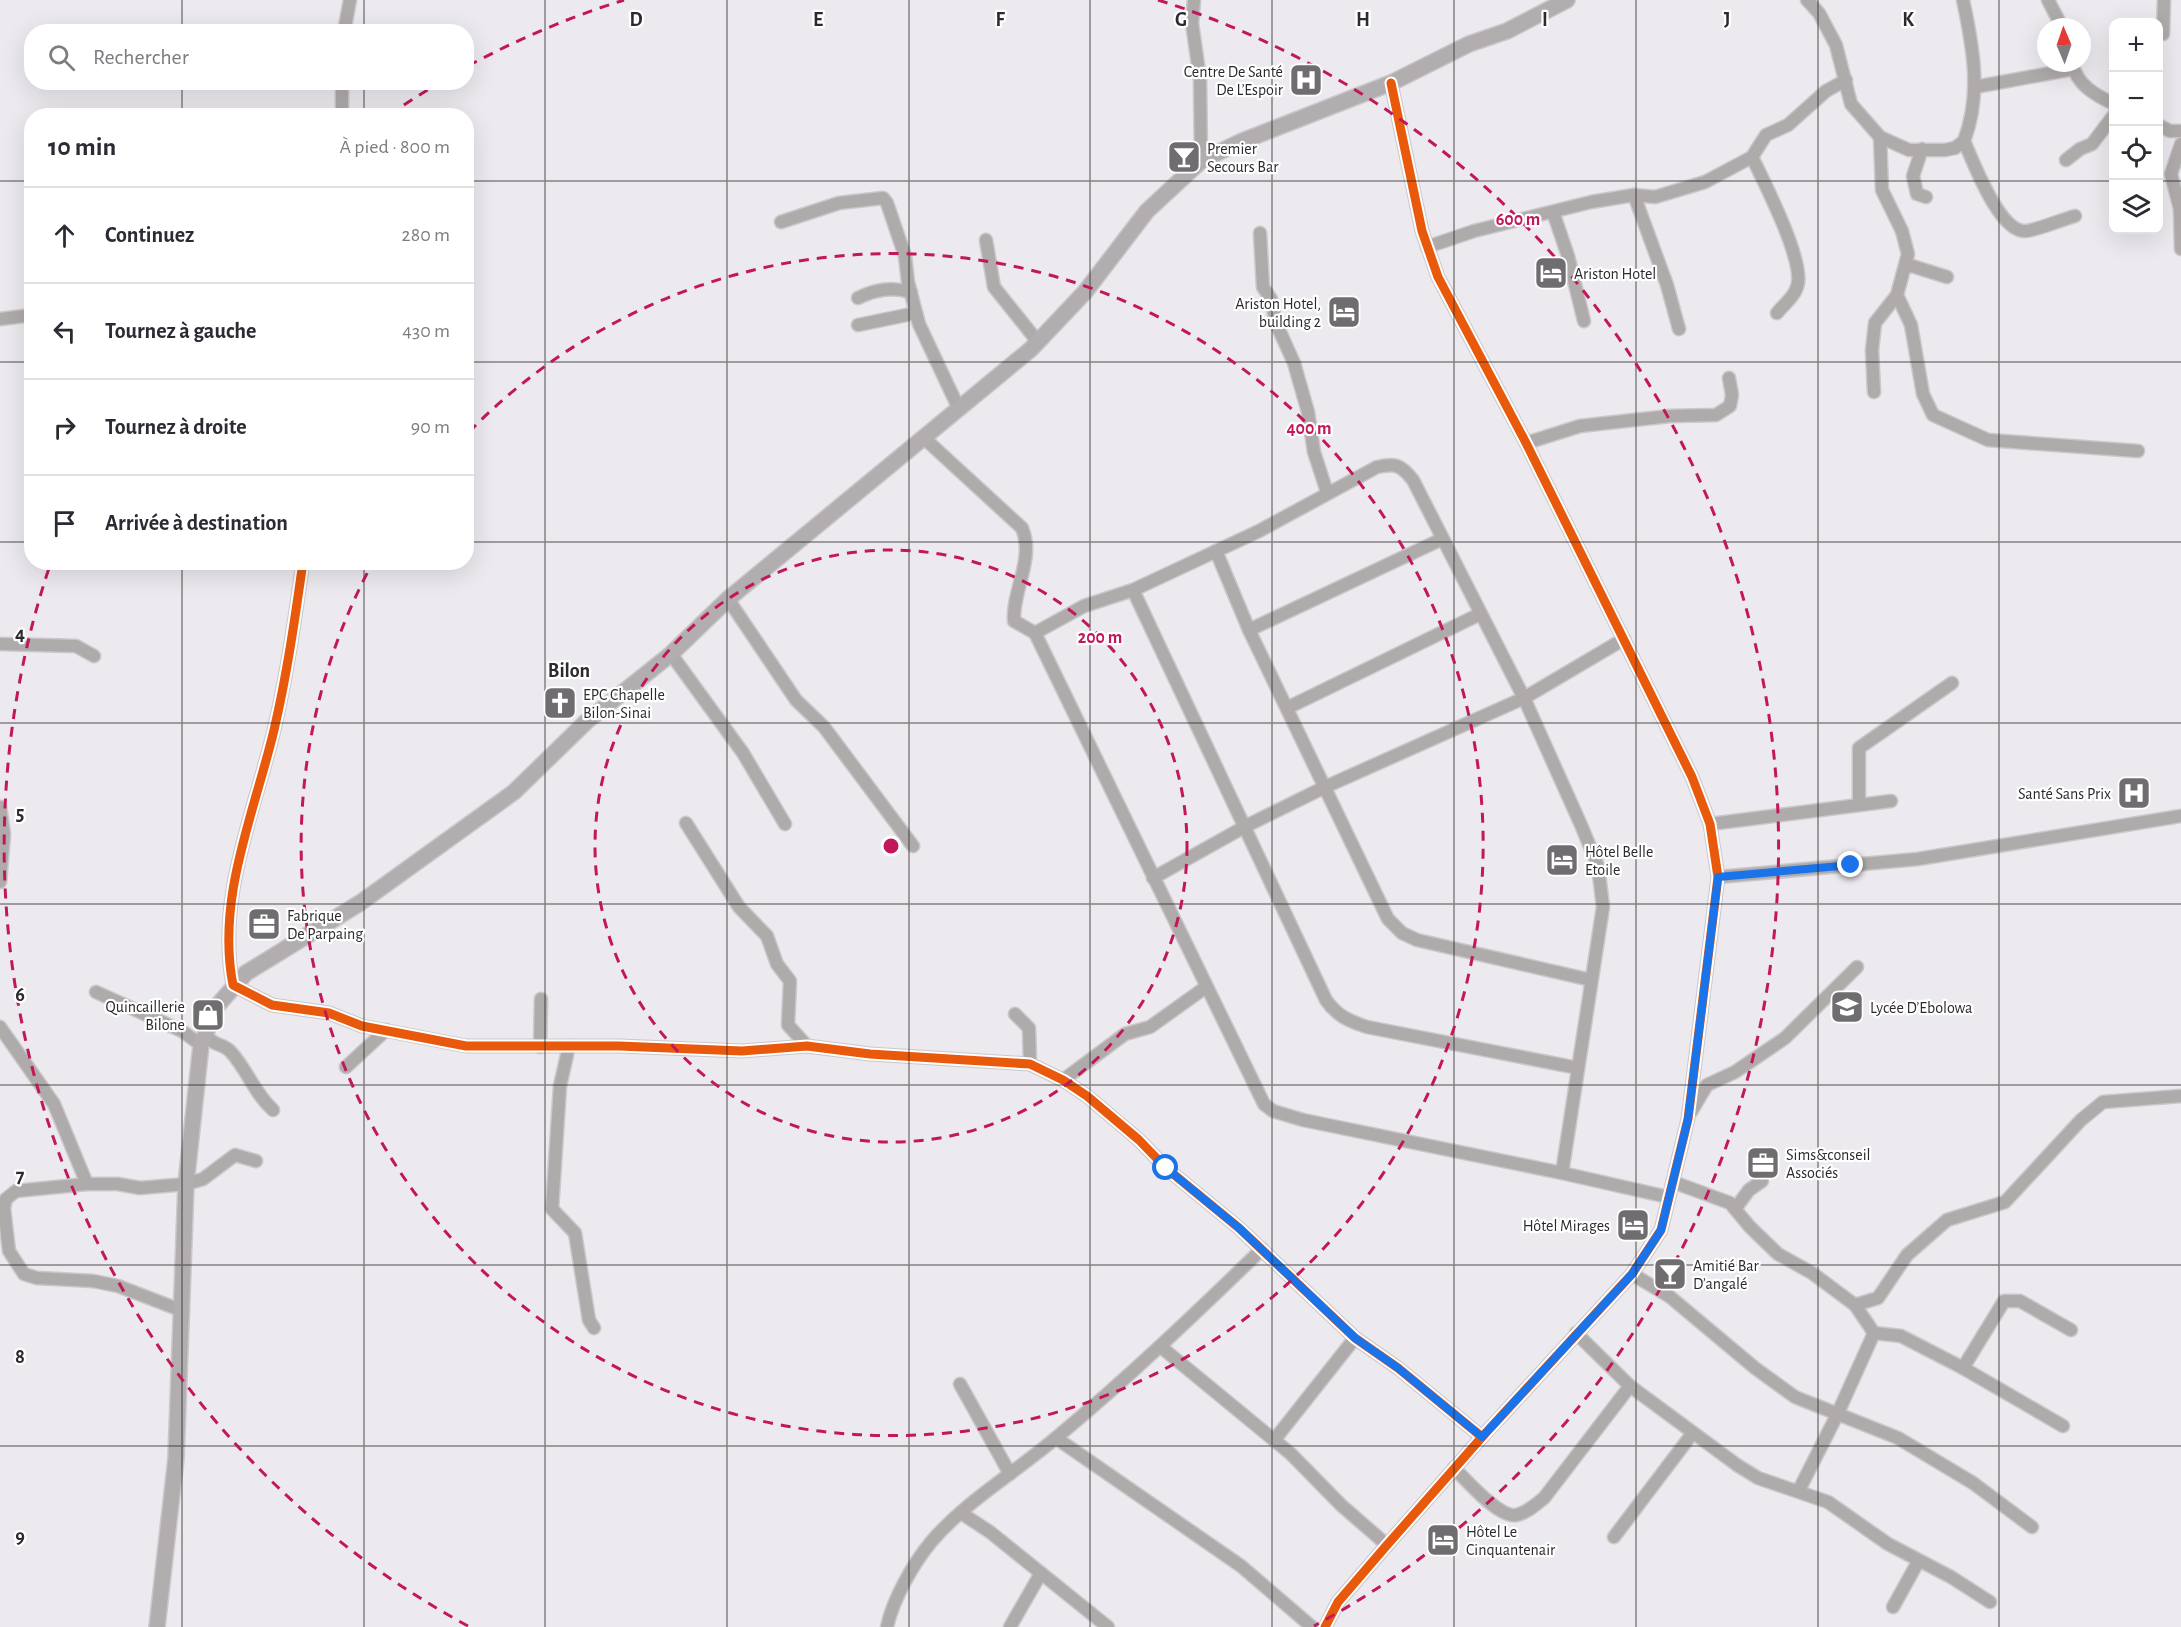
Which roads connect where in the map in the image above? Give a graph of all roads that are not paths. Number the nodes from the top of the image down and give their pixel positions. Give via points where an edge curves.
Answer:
1 (350, 0) edge
2 (1194, 0) edge
3 (1567, 0) edge
4 (1808, 0) edge
5 (1963, 0) edge
6 (2048, 0) edge
7 (2164, 0) edge
8 (2057, 18) edge
9 (346, 24) edge
10 (2163, 34) dead end
11 (2045, 72) edge
12 (2076, 72) edge
13 (1846, 80) junction
14 (1391, 83) junction
15 (1975, 87) junction
16 (342, 90) edge
17 (2109, 102) edge
18 (342, 108) edge
19 (2109, 122) edge
20 (2160, 126) edge
21 (2181, 131) edge
22 (1880, 137) junction
23 (1964, 141) junction
24 (2181, 144) edge
25 (1922, 149) junction
26 (1752, 157) junction
27 (2066, 160) dead end
28 (1201, 161) junction
29 (1634, 195) junction
30 (1926, 197) dead end
31 (1553, 212) junction
32 (2075, 216) dead end
33 (781, 222) dead end
34 (1260, 233) dead end
35 (986, 240) dead end
36 (1427, 247) junction
37 (2181, 249) edge
38 (1906, 267) junction
39 (1947, 277) dead end
40 (911, 292) junction
41 (1897, 295) junction
42 (858, 298) dead end
43 (916, 313) junction
44 (1777, 313) dead end
45 (24, 316) edge
46 (0, 319) edge
47 (1584, 321) dead end
48 (858, 325) dead end
49 (1679, 329) dead end
50 (1038, 342) junction
51 (1729, 378) dead end
52 (1874, 392) dead end
53 (959, 409) junction
54 (924, 438) junction
55 (1526, 443) junction
56 (2138, 451) dead end
57 (1327, 492) junction
58 (1442, 538) junction
59 (1216, 551) junction
60 (302, 570) edge
61 (1133, 590) junction
62 (728, 599) junction
63 (1480, 614) junction
64 (1249, 630) junction
65 (1035, 633) junction
66 (1624, 639) junction
67 (0, 644) edge
68 (671, 654) junction
69 (94, 656) dead end
70 (1952, 683) dead end
71 (1524, 698) junction
72 (1287, 708) junction
73 (1325, 787) junction
74 (1891, 801) dead end
75 (1859, 805) junction
76 (0, 807) edge
77 (2181, 816) edge
78 (686, 823) dead end
79 (785, 824) dead end
80 (1710, 824) junction
81 (1246, 826) junction
82 (913, 846) dead end
83 (1718, 877) junction
84 (1152, 878) junction
85 (0, 882) edge
86 (1857, 968) dead end
87 (1591, 981) junction
88 (233, 985) junction
89 (1206, 987) junction
90 (96, 992) dead end
91 (541, 999) dead end
92 (1015, 1014) dead end
93 (0, 1027) edge
94 (387, 1030) junction
95 (204, 1041) junction
96 (569, 1046) junction
97 (807, 1046) junction
98 (540, 1047) junction
99 (1030, 1064) junction
100 (346, 1067) dead end
101 (1578, 1068) junction
102 (1063, 1080) junction
103 (2181, 1096) edge
104 (273, 1110) dead end
105 (1688, 1119) junction
106 (256, 1161) dead end
107 (1562, 1173) junction
108 (1762, 1181) dead end
109 (1673, 1182) junction
110 (87, 1184) junction
111 (186, 1184) junction
112 (1668, 1197) junction
113 (1735, 1209) junction
114 (1262, 1249) junction
115 (1632, 1274) junction
116 (1855, 1305) junction
117 (183, 1311) junction
118 (594, 1328) dead end
119 (2071, 1330) dead end
120 (1576, 1333) junction
121 (1874, 1333) junction
122 (1355, 1338) junction
123 (1161, 1347) junction
124 (1964, 1368) junction
125 (960, 1384) dead end
126 (1630, 1386) junction
127 (1837, 1415) junction
128 (2063, 1426) dead end
129 (1692, 1434) junction
130 (1482, 1437) junction
131 (1056, 1438) junction
132 (1275, 1439) junction
133 (1454, 1468) junction
134 (1010, 1474) junction
135 (1799, 1490) junction
136 (961, 1513) junction
137 (2032, 1527) dead end
138 (1614, 1537) dead end
139 (1387, 1545) junction
140 (1918, 1562) junction
141 (1041, 1573) junction
142 (1990, 1602) dead end
143 (1893, 1607) dead end
144 (1309, 1626) edge
145 (157, 1627) edge
146 (887, 1627) edge
147 (1010, 1627) edge
148 (1108, 1627) edge
149 (1325, 1627) edge

1 - 9 street
2 - 28 street
3 - 14 main road
4 - 13 street via 1836,45
5 - 15 street via 1974,56
6 - 8 street
7 - 10 street
11 - 15 street
12 - 17 street via 2093,94
13 - 22 street via 1851,104
13 - 26 street via 1826,91 1788,125 1766,135
14 - 28 main road
14 - 36 street
15 - 23 street
16 - 18 street
19 - 27 street via 2092,144
20 - 21 street
22 - 25 street via 1909,150
22 - 38 street via 1882,190 1902,231 1908,254
23 - 25 street via 1945,150
23 - 32 street via 1993,203 2011,226 2025,231
24 - 37 street via 2171,174 2180,209
25 - 30 street via 1913,176 1917,194
26 - 29 street via 1705,182 1655,197
26 - 44 street via 1798,272 1795,292
28 - 50 main road via 1147,210 1085,292
29 - 31 street
29 - 49 street
31 - 36 street
31 - 47 street
33 - 40 street via 839,203 883,198 905,256
34 - 57 street via 1263,287 1271,298 1276,323 1293,363
35 - 50 street via 994,287
36 - 55 street via 1438,277
38 - 39 street
38 - 41 street
40 - 42 street via 892,288
40 - 43 street
41 - 52 street via 1875,323
41 - 56 street via 1911,325 1923,394 1934,415 1988,440
43 - 48 street
43 - 53 street via 930,353
45 - 46 street
50 - 53 main road
51 - 55 street via 1731,406 1716,415 1580,426
53 - 54 main road
54 - 62 main road
54 - 65 street via 1022,528 1026,536 1025,568 1014,621
55 - 66 street
57 - 58 street via 1377,467 1401,466 1413,480
57 - 59 street
58 - 63 street
58 - 64 street
59 - 61 street
59 - 64 street
60 - 88 street via 275,729 234,876 227,955
61 - 65 street via 1083,606
61 - 81 street
62 - 68 main road
62 - 82 street via 796,700 824,727
63 - 71 street
63 - 72 street
64 - 72 street
65 - 84 street
66 - 71 street
66 - 80 street via 1692,777
67 - 69 street via 76,646
68 - 79 street via 743,753
68 - 88 main road via 587,721 514,792 360,903 246,972
70 - 75 street via 1860,748
71 - 73 street
71 - 87 street via 1598,866 1603,907
72 - 73 street
73 - 81 street
73 - 87 street via 1388,919 1402,933 1447,948
74 - 75 street
75 - 80 street
76 - 85 street via 4,834
77 - 83 street via 1866,865
78 - 97 street via 739,907 767,936 777,964 790,981 788,1025
80 - 83 street
81 - 84 street
81 - 101 street via 1335,1012 1366,1027
83 - 105 street
84 - 89 street
86 - 105 street via 1785,1038 1735,1072 1707,1085
87 - 101 street
88 - 94 street via 272,1005 328,1013 362,1026
88 - 95 main road via 217,1006
89 - 102 street via 1150,1027 1125,1034
89 - 107 street via 1264,1104 1273,1111
90 - 95 street
91 - 98 street
92 - 99 street via 1029,1028
93 - 110 street via 54,1104
94 - 98 street via 466,1046
94 - 100 street
95 - 104 street via 229,1050 260,1098
95 - 111 main road
96 - 97 street via 742,1051
96 - 98 street
96 - 118 street via 560,1086 552,1209 575,1233 589,1320
97 - 99 street
99 - 102 street
101 - 107 street
102 - 114 street via 1130,1132 1166,1168
103 - 116 street via 2103,1102 2081,1120 2005,1202 1947,1220 1907,1255 1878,1298
105 - 109 street
106 - 111 street via 235,1155 203,1179
107 - 112 street
108 - 113 street via 1749,1190
109 - 112 street
109 - 113 street via 1730,1203
110 - 111 street via 140,1188
110 - 117 street via 15,1191 6,1199 9,1251 24,1274 118,1286
111 - 117 main road
112 - 115 street via 1661,1230
113 - 116 street via 1778,1254
114 - 122 street
114 - 123 street
115 - 120 street
115 - 127 street via 1669,1296 1795,1396
116 - 121 street
117 - 145 main road via 176,1458
119 - 124 street via 2020,1301 2004,1301
120 - 126 street
120 - 130 street
121 - 124 street via 1901,1336
121 - 127 street
122 - 130 street
122 - 132 street
123 - 131 street
123 - 132 street
124 - 128 street
125 - 134 street
126 - 129 street
126 - 133 street via 1544,1498 1526,1512 1514,1516 1502,1513
127 - 135 street
127 - 137 street via 1898,1438 1973,1483
129 - 135 street via 1758,1478
129 - 138 street
130 - 133 street
131 - 134 street
131 - 144 street via 1241,1566
132 - 139 street
133 - 139 street
134 - 136 street
135 - 140 street via 1828,1502
136 - 141 street
136 - 146 street via 931,1543 910,1575
139 - 149 street via 1338,1602
140 - 142 street
140 - 143 street
141 - 147 street
141 - 148 street

